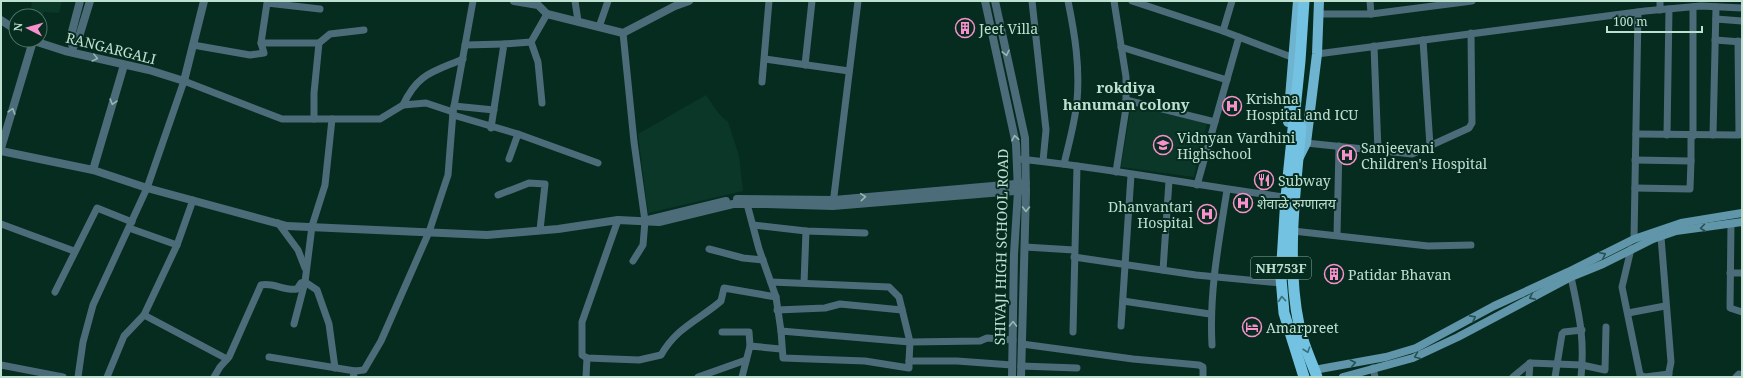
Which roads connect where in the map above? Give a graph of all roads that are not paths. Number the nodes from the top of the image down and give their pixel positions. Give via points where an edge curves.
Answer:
1 (80, 1) edge
2 (90, 1) edge
3 (204, 1) edge
4 (473, 1) edge
5 (514, 1) edge
6 (575, 1) edge
7 (608, 1) edge
8 (690, 1) edge
9 (769, 1) edge
10 (812, 1) edge
11 (858, 1) edge
12 (985, 1) edge
13 (995, 1) edge
14 (1032, 1) edge
15 (1068, 1) edge
16 (1114, 1) edge
17 (1132, 1) edge
18 (1232, 1) edge
19 (1298, 1) edge
20 (1304, 1) edge
21 (1311, 1) edge
22 (1319, 1) edge
23 (1370, 1) edge
24 (1472, 1) edge
25 (1660, 1) edge
26 (539, 3) edge
27 (673, 4) edge
28 (1683, 4) edge
29 (1705, 4) edge
30 (1740, 6) edge
31 (1693, 7) junction
32 (1716, 7) junction
33 (320, 9) dead end
34 (1669, 9) junction
35 (1660, 10) junction
36 (1638, 12) junction
37 (547, 14) junction
38 (1318, 14) junction
39 (1371, 14) junction
40 (1716, 19) junction
41 (578, 21) junction
42 (1742, 21) edge
43 (599, 27) junction
44 (364, 30) dead end
45 (1223, 31) junction
46 (623, 33) junction
47 (1471, 33) junction
48 (1239, 37) junction
49 (1423, 40) junction
50 (1716, 40) junction
51 (531, 42) junction
52 (1740, 42) edge
53 (261, 43) junction
54 (320, 43) junction
55 (48, 44) edge
56 (465, 44) junction
57 (504, 44) junction
58 (193, 45) junction
59 (1374, 46) junction
60 (1121, 47) junction
61 (30, 48) edge
62 (72, 49) junction
63 (1317, 54) junction
64 (765, 58) junction
65 (1294, 58) junction
66 (463, 59) junction
67 (124, 65) junction
68 (805, 65) junction
69 (1740, 66) edge
70 (848, 71) junction
71 (1227, 80) junction
72 (184, 81) junction
73 (762, 82) dead end
74 (1126, 100) junction
75 (542, 103) dead end
76 (403, 105) junction
77 (494, 110) junction
78 (453, 111) junction
79 (314, 119) junction
80 (332, 119) junction
81 (1215, 122) junction
82 (491, 128) junction
83 (518, 134) junction
84 (1636, 134) junction
85 (1667, 135) junction
86 (1713, 135) junction
87 (1692, 136) junction
88 (1299, 141) junction
89 (1339, 146) junction
90 (1430, 146) junction
91 (1, 149) edge
92 (1378, 151) junction
93 (1294, 157) junction
94 (509, 159) dead end
95 (1017, 159) junction
96 (1026, 160) junction
97 (1635, 160) junction
98 (1043, 161) junction
99 (1691, 161) junction
100 (598, 163) dead end
101 (1064, 164) junction
102 (1077, 166) junction
103 (93, 170) junction
104 (1116, 172) junction
105 (1130, 175) junction
106 (1169, 181) junction
107 (1197, 185) junction
108 (1022, 187) junction
109 (147, 188) junction
110 (1635, 188) junction
111 (1227, 190) junction
112 (498, 195) dead end
113 (1286, 197) junction
114 (193, 200) junction
115 (833, 203) junction
116 (747, 204) junction
117 (1742, 212) edge
118 (618, 220) junction
119 (645, 221) junction
120 (1742, 222) edge
121 (278, 223) junction
122 (1, 224) edge
123 (1731, 224) junction
124 (130, 225) junction
125 (753, 225) junction
126 (312, 226) junction
127 (540, 230) junction
128 (806, 231) junction
129 (1293, 231) junction
130 (429, 232) junction
131 (866, 234) dead end
132 (1337, 235) junction
133 (1661, 236) junction
134 (1634, 239) junction
135 (177, 245) junction
136 (1471, 245) dead end
137 (1025, 247) junction
138 (709, 249) dead end
139 (1631, 249) junction
140 (74, 251) junction
141 (1074, 253) junction
142 (763, 260) junction
143 (633, 261) dead end
144 (1125, 264) junction
145 (306, 270) junction
146 (1163, 270) junction
147 (1730, 273) junction
148 (1742, 273) edge
149 (1214, 276) junction
150 (1571, 277) junction
151 (305, 282) junction
152 (771, 282) junction
153 (804, 283) junction
154 (1281, 283) junction
155 (54, 292) dead end
156 (776, 297) junction
157 (1123, 302) junction
158 (1665, 306) junction
159 (777, 310) junction
160 (902, 310) junction
161 (1742, 312) edge
162 (1628, 313) junction
163 (1210, 314) junction
164 (144, 315) junction
165 (294, 324) dead end
166 (1121, 326) dead end
167 (1606, 327) dead end
168 (1582, 330) junction
169 (781, 331) junction
170 (722, 332) dead end
171 (1073, 332) dead end
172 (1012, 340) junction
173 (910, 342) junction
174 (1022, 344) junction
175 (1212, 344) dead end
176 (750, 346) junction
177 (781, 349) junction
178 (269, 357) dead end
179 (587, 358) junction
180 (227, 359) junction
181 (746, 360) junction
182 (1530, 363) junction
183 (1557, 364) junction
184 (1, 365) edge
185 (909, 365) junction
186 (1582, 365) junction
187 (1012, 366) junction
188 (1021, 366) junction
189 (335, 368) junction
190 (1078, 368) dead end
191 (1373, 368) junction
192 (354, 374) edge
193 (1315, 374) edge
194 (41, 375) edge
195 (1669, 375) edge
196 (1742, 375) edge
197 (63, 377) edge
198 (78, 377) edge
199 (107, 377) edge
200 (214, 377) edge
201 (586, 377) edge
202 (698, 377) edge
203 (742, 377) edge
204 (909, 377) edge
205 (1012, 377) edge
206 (1021, 377) edge
207 (1204, 377) edge
208 (1304, 377) edge
209 (1343, 377) edge
210 (1375, 377) edge
211 (1513, 377) edge
212 (1529, 377) edge
213 (1555, 377) edge
214 (1581, 377) edge
215 (1736, 377) edge

1 - 62 street via 70,39
2 - 62 street via 78,40
3 - 58 street
4 - 56 street
5 - 26 street
6 - 41 street
7 - 43 street
8 - 27 street
9 - 64 street
10 - 68 street
11 - 70 street
95 -> 12 street, SHIVAJI HIGH SCHOOL ROAD
13 -> 96 street, SHIVAJI HIGH SCHOOL ROAD via 1025,138
14 - 98 street via 1046,130
15 - 101 street via 1076,42 1078,77 1077,103
16 - 60 street
17 - 45 street
18 - 45 street
19 - 65 main road
20 - 88 highway, NH753F
21 - 88 highway, NH753F
22 - 38 main road
23 - 39 street
24 - 39 street
25 - 35 street
26 - 37 street
27 - 46 street
28 - 31 street
28 - 34 street
29 - 31 street
29 - 32 street
30 - 32 street
31 - 87 street
32 - 40 street
33 - 53 street via 267,2
34 - 35 street
34 - 85 street
35 - 36 street
36 - 47 street
36 - 84 street
37 - 41 street
37 - 51 street
38 - 39 street
38 - 63 main road
40 - 42 street
40 - 50 street
41 - 43 street
43 - 46 street
44 - 54 street via 330,34
45 - 48 street
46 - 119 street
47 - 49 street
47 - 90 street via 1472,123 1469,128
48 - 65 street
48 - 71 street
49 - 59 street
49 - 90 street
50 - 52 street
50 - 86 street
51 - 57 street
51 - 75 street via 538,62
52 - 69 street
53 - 54 street
53 - 58 street via 264,53 250,55
54 - 79 street via 314,93
55 - 62 street, RANGARGALI
56 - 57 street
56 - 66 street
57 - 77 street
58 - 72 street
59 - 63 street
59 - 92 street
60 - 71 street
60 - 74 street via 1126,77
91 -> 61 street
62 -> 67 street, RANGARGALI
63 - 88 main road
64 - 68 street
64 - 73 street
65 - 93 main road via 1288,132
66 - 76 street via 424,76 410,90
66 - 78 street
67 - 72 street, RANGARGALI
67 -> 103 street
68 - 70 street
69 - 86 street via 1740,135
70 - 115 street
71 - 81 street
72 - 79 street via 282,118
72 - 109 street
74 - 81 street
74 - 104 street
76 - 78 street via 426,103
76 - 80 street via 380,119
77 - 78 street
77 - 82 street
78 - 82 street
78 - 130 street via 448,174
79 - 80 street
80 - 126 street via 325,185
81 - 107 street
82 - 83 street
83 - 94 street
83 - 100 street
84 - 85 street
84 - 97 street
85 - 87 street
86 - 87 street
87 - 99 street
88 - 89 street
88 - 93 highway, NH753F
89 - 92 street
89 - 132 street
90 - 92 street via 1412,154
91 - 103 street
93 - 113 highway, NH753F
93 - 129 highway, NH753F
95 - 96 street
95 - 108 street, SHIVAJI HIGH SCHOOL ROAD
96 - 98 street
96 - 108 street, SHIVAJI HIGH SCHOOL ROAD
97 - 99 street
97 - 110 street
98 - 101 street
99 - 110 street via 1690,189
101 - 102 street
102 - 104 street
102 - 141 street
103 - 109 street
104 - 105 street
105 - 106 street
105 - 144 street
106 - 107 street
106 - 146 street
107 - 111 street
108 - 115 street
108 -> 137 street, SHIVAJI HIGH SCHOOL ROAD
172 -> 108 street, SHIVAJI HIGH SCHOOL ROAD via 1014,254
109 - 114 street
109 - 124 street
110 - 134 street
111 - 113 street
111 - 149 street
112 - 127 street via 530,183 545,184
113 - 154 highway, NH753F
114 - 121 street
114 - 135 street
115 - 116 street
115 - 119 street via 751,198 657,216
116 - 119 street via 733,204 659,222
116 - 125 street
117 - 134 main road via 1681,223
118 - 119 street
118 - 127 street
118 - 179 street via 582,322 582,355
119 - 143 street via 643,245
120 - 123 main road
121 - 126 street via 288,226
121 - 145 street via 298,250
122 - 140 street
123 -> 133 main road via 1676,231
123 - 147 street
124 - 135 street
124 - 140 street via 97,208
124 - 198 street via 93,306 83,342
125 - 128 street
125 - 142 street
126 - 130 street
126 - 145 street
127 - 130 street via 487,235
128 - 131 street
128 - 153 street
129 - 132 street
129 -> 193 highway, NH753F via 1294,284 1299,326
130 - 192 street via 381,341 364,370
132 - 136 street via 1428,246
133 - 139 main road
133 - 158 street
193 -> 134 main road via 1416,348 1494,306
135 - 164 street
137 - 141 street
137 - 174 street, SHIVAJI HIGH SCHOOL ROAD
138 - 142 street via 743,258
139 - 150 main road
139 - 162 street via 1622,281
140 - 155 street
141 - 144 street
141 - 171 street
142 - 152 street
144 - 146 street
144 - 157 street
145 - 151 street
146 - 149 street
147 - 148 street
147 - 161 street via 1730,308
149 - 154 street
149 - 163 street
150 - 168 street
150 -> 191 main road via 1458,338 1413,358
151 - 165 street
151 - 180 street via 297,289 290,290 267,284 261,285
151 - 189 street via 317,290 329,324
152 - 153 street
152 - 156 street
153 - 160 street via 889,287 899,297
208 -> 154 highway, NH753F via 1284,313
156 - 159 street
156 - 179 street via 724,288 721,301 681,329 661,355 639,360
157 - 163 street
157 - 166 street
158 - 162 street
158 - 195 street via 1671,362
159 - 160 street via 824,308 840,304
159 - 169 street
160 - 173 street
162 - 195 street via 1640,375
163 - 175 street
164 - 180 street
164 - 199 street via 124,336
167 - 186 street via 1606,370
168 - 183 street via 1562,334
168 - 186 street
169 - 173 street
169 - 177 street
170 - 176 street via 749,332
172 - 173 street via 987,338 980,341
172 - 187 street, SHIVAJI HIGH SCHOOL ROAD
173 - 185 street
174 - 188 street, SHIVAJI HIGH SCHOOL ROAD
174 - 207 street via 1199,365 1203,367
176 - 177 street
176 - 181 street
177 - 185 street via 783,358
178 - 189 street
179 - 201 street
180 - 200 street
181 - 202 street
181 - 203 street
182 - 183 street
182 - 211 street
182 - 212 street
183 - 186 street
183 - 213 street
184 - 194 street
185 - 187 street via 957,361
185 - 204 street
186 - 214 street
187 - 205 street, SHIVAJI HIGH SCHOOL ROAD
188 - 190 street
188 - 206 street, SHIVAJI HIGH SCHOOL ROAD
189 - 192 street
191 - 209 main road
191 - 210 street
194 - 197 street
196 - 215 street

